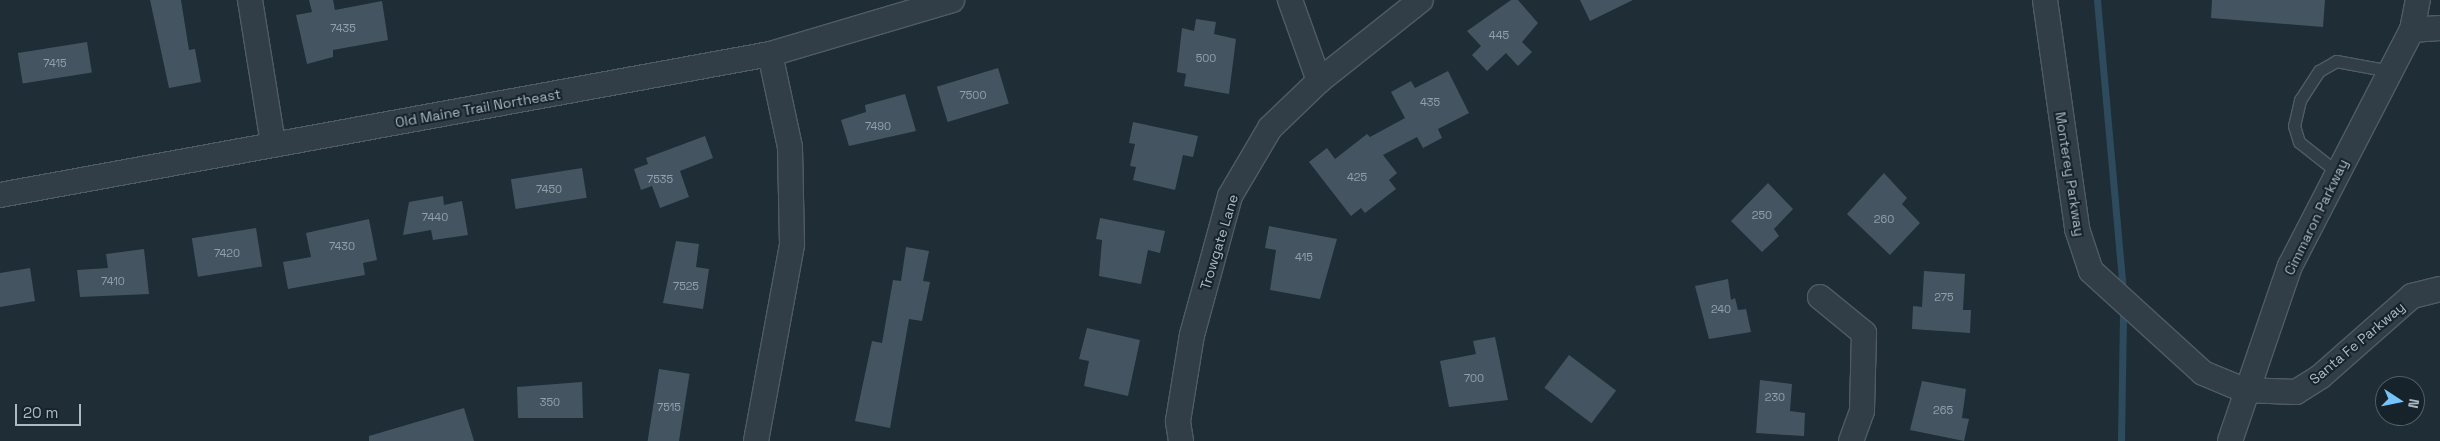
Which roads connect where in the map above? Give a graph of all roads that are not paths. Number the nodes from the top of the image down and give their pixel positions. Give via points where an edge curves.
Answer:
1 (250, 0) edge
2 (952, 0) edge
3 (1290, 0) edge
4 (1421, 0) edge
5 (2045, 0) edge
6 (2418, 0) edge
7 (2440, 28) edge
8 (2412, 30) junction
9 (770, 54) junction
10 (2390, 71) junction
11 (1320, 81) junction
12 (273, 144) junction
13 (2337, 172) junction
14 (0, 195) edge
15 (2440, 289) edge
16 (1820, 298) dead end
17 (2244, 390) junction
18 (756, 441) edge
19 (1181, 441) edge
20 (1850, 441) edge
21 (2230, 441) edge

1 - 12 street
2 - 9 street, Old Maine Trail Northeast
3 - 11 street
4 - 11 street, Trowgate Lane
5 - 17 street, Monterey Parkway via 2077,229 2091,271 2203,374
6 - 8 street, Cimmaron Parkway
7 - 8 street
8 - 10 street, Cimmaron Parkway
9 - 12 street, Old Maine Trail Northeast
9 - 18 street via 790,147 792,244
10 - 13 street, Cimmaron Parkway
10 - 13 lane via 2336,61 2319,71 2300,100 2294,126 2299,142
11 - 19 street, Trowgate Lane via 1270,128 1230,196 1192,335 1178,421
12 - 14 street, Old Maine Trail Northeast
13 - 17 street, Cimmaron Parkway via 2290,266
15 - 17 street, Santa Fe Parkway via 2412,296 2320,377 2296,392
16 - 20 street via 1864,333 1862,411
17 - 21 street, Cimmaron Parkway

